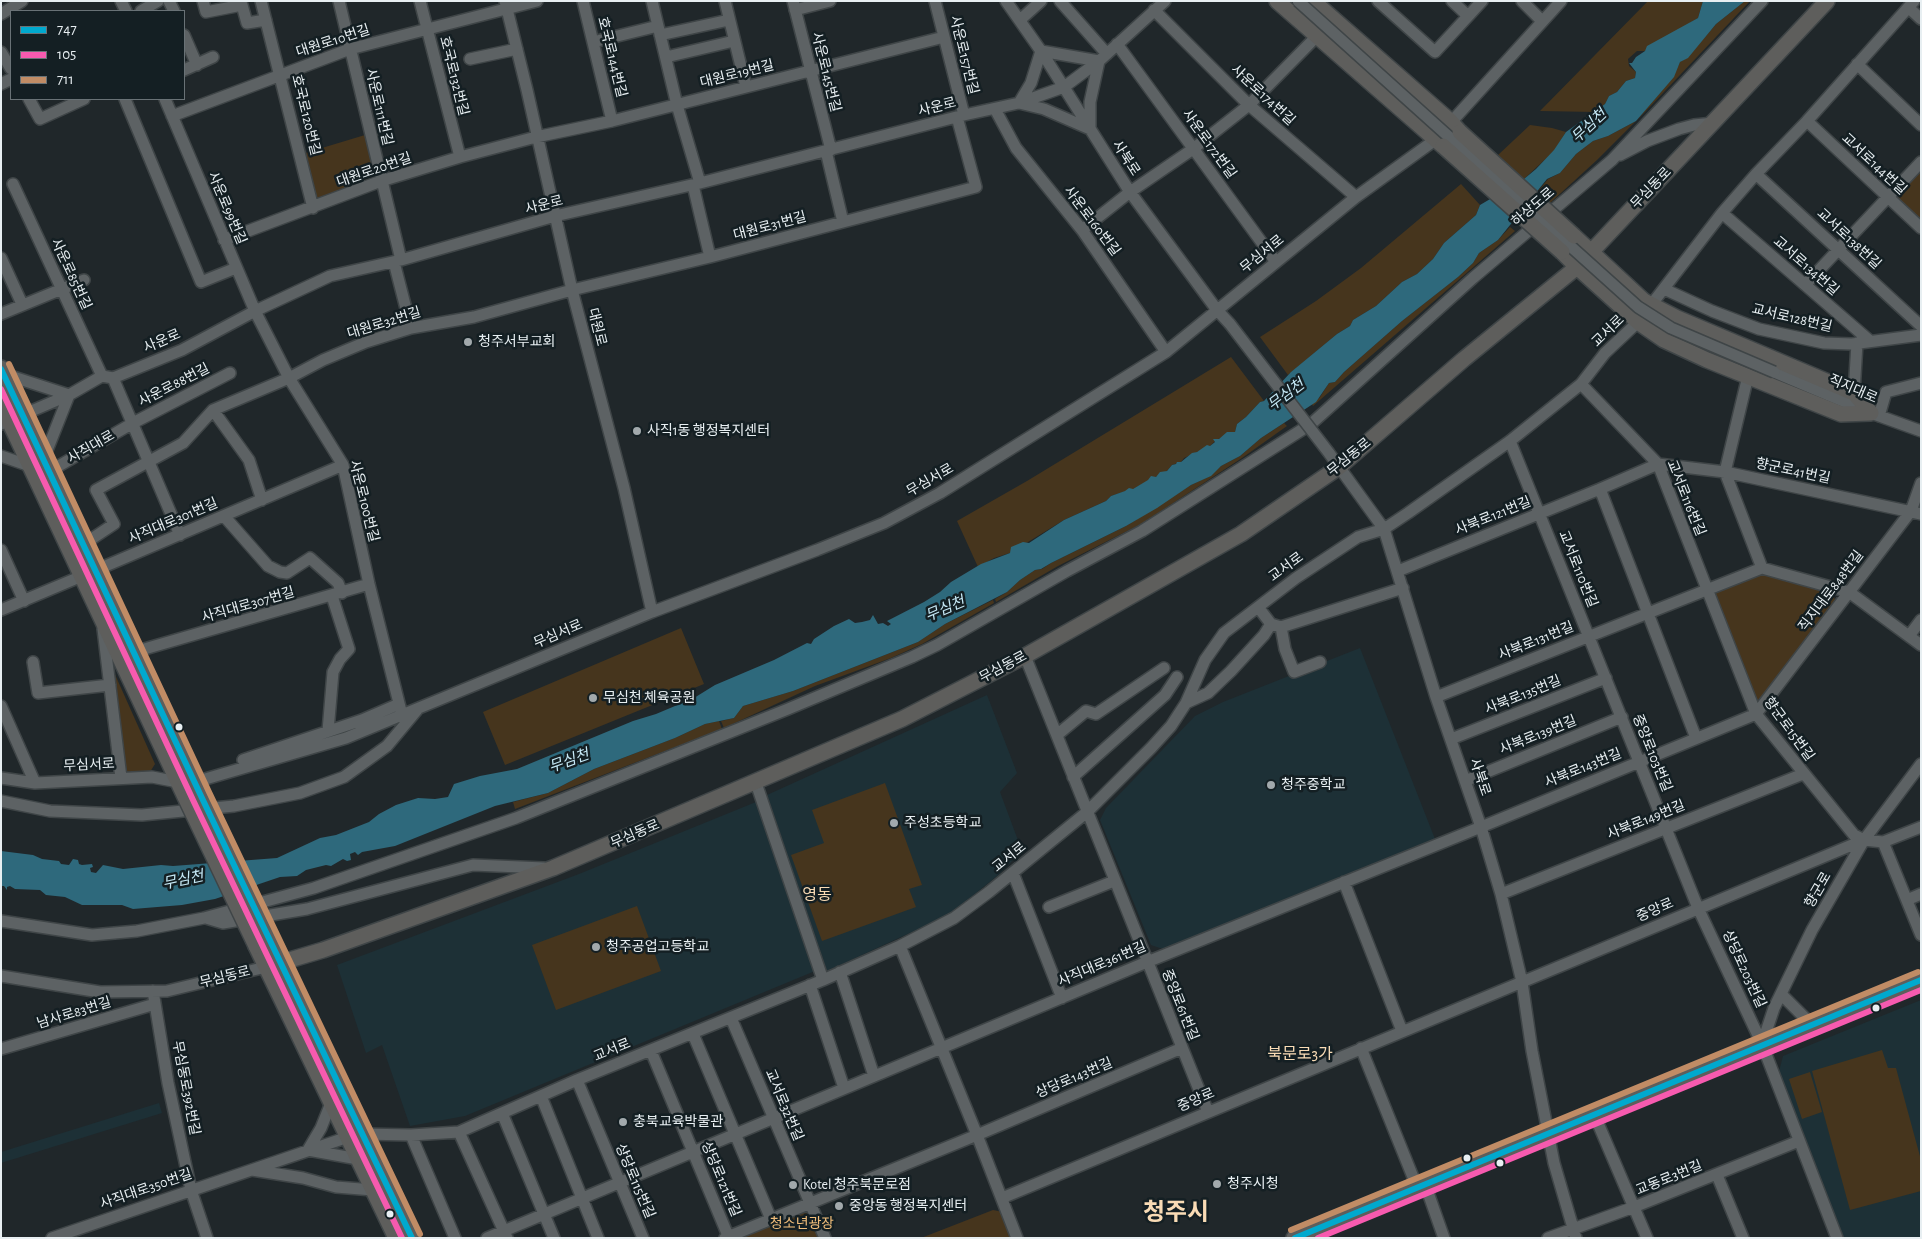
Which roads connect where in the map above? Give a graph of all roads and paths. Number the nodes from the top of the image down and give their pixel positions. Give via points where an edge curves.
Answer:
1 (22, 1) edge
2 (158, 1) edge
3 (203, 1) edge
4 (261, 1) edge
5 (339, 1) edge
6 (420, 1) edge
7 (537, 1) edge
8 (583, 1) edge
9 (652, 1) edge
10 (724, 1) edge
11 (830, 1) edge
12 (935, 1) edge
13 (1006, 1) edge
14 (1041, 1) edge
15 (1060, 1) edge
16 (1165, 1) edge
17 (1277, 1) edge
18 (1298, 1) edge
19 (1313, 1) edge
20 (1452, 1) edge
21 (1482, 1) edge
22 (1522, 1) edge
23 (1561, 1) edge
24 (1762, 1) edge
25 (1826, 1) edge
26 (1379, 2) edge
27 (1911, 4) edge
28 (506, 5) edge
29 (794, 6) edge
30 (143, 10) edge
31 (1154, 10) junction
32 (1, 14) edge
33 (1468, 16) junction
34 (1921, 19) edge
35 (266, 20) junction
36 (729, 20) junction
37 (1020, 20) junction
38 (1542, 21) junction
39 (427, 29) junction
40 (659, 31) junction
41 (185, 37) edge
42 (944, 37) junction
43 (1316, 37) junction
44 (734, 41) junction
45 (593, 42) junction
46 (1117, 44) junction
47 (350, 49) junction
48 (517, 49) junction
49 (1042, 51) junction
50 (1, 52) edge
51 (213, 57) dead end
52 (666, 57) junction
53 (1103, 58) junction
54 (470, 59) dead end
55 (197, 64) junction
56 (1857, 64) junction
57 (10, 67) edge
58 (185, 70) edge
59 (811, 72) junction
60 (280, 74) junction
61 (746, 87) junction
62 (1064, 87) junction
63 (30, 100) edge
64 (82, 100) edge
65 (125, 100) edge
66 (165, 100) edge
67 (1019, 103) junction
68 (678, 105) junction
69 (1249, 105) junction
70 (994, 109) junction
71 (172, 116) junction
72 (960, 116) junction
73 (612, 121) junction
74 (1807, 121) junction
75 (1714, 123) junction
76 (1921, 125) edge
77 (1455, 127) junction
78 (1090, 129) junction
79 (536, 137) junction
80 (1439, 143) junction
81 (1193, 148) junction
82 (828, 150) junction
83 (460, 157) junction
84 (1612, 160) junction
85 (1921, 162) edge
86 (1756, 174) junction
87 (381, 181) junction
88 (13, 184) dead end
89 (696, 184) junction
90 (976, 187) joint
91 (1130, 192) junction
92 (1356, 197) junction
93 (1887, 198) junction
94 (313, 208) junction
95 (1722, 213) junction
96 (555, 216) junction
97 (843, 222) junction
98 (1921, 228) edge
99 (1082, 230) junction
100 (224, 240) junction
101 (1592, 250) junction
102 (1838, 250) junction
103 (710, 257) junction
104 (1, 258) edge
105 (398, 261) junction
106 (1276, 262) junction
107 (1577, 267) junction
108 (236, 268) junction
109 (84, 280) dead end
110 (1805, 285) junction
111 (1664, 289) junction
112 (572, 290) junction
113 (62, 291) junction
114 (22, 304) junction
115 (1652, 305) junction
116 (1216, 310) junction
117 (255, 311) junction
118 (1, 314) edge
119 (1638, 322) junction
120 (1921, 326) edge
121 (411, 328) junction
122 (1921, 335) edge
123 (1870, 342) junction
124 (1857, 343) junction
125 (1166, 352) junction
126 (3, 370) edge
127 (230, 373) dead end
128 (1748, 376) junction
129 (108, 377) junction
130 (289, 378) junction
131 (1921, 383) edge
132 (1581, 384) junction
133 (1854, 393) junction
134 (70, 395) junction
135 (1, 404) edge
136 (213, 410) junction
137 (24, 415) junction
138 (1875, 415) junction
139 (5, 422) edge
140 (132, 423) junction
141 (1921, 431) edge
142 (1510, 441) junction
143 (1, 456) edge
144 (149, 460) junction
145 (1658, 464) junction
146 (47, 465) junction
147 (343, 465) junction
148 (30, 466) junction
149 (1339, 467) junction
150 (1726, 472) junction
151 (1921, 483) edge
152 (1600, 489) junction
153 (262, 500) junction
154 (1916, 512) edge
155 (1539, 513) junction
156 (224, 516) junction
157 (1384, 529) junction
158 (180, 535) junction
159 (84, 544) junction
160 (1, 550) edge
161 (1762, 568) junction
162 (96, 570) junction
163 (1398, 571) junction
164 (82, 576) junction
165 (369, 584) junction
166 (1403, 588) junction
167 (1707, 590) junction
168 (1849, 592) junction
169 (337, 594) junction
170 (24, 601) junction
171 (1258, 607) junction
172 (1, 610) edge
173 (652, 612) junction
174 (1647, 613) junction
175 (101, 618) junction
176 (1921, 620) edge
177 (1276, 625) junction
178 (1588, 636) junction
179 (1909, 636) junction
180 (1921, 645) edge
181 (134, 652) junction
182 (1025, 656) junction
183 (33, 662) dead end
184 (1320, 662) dead end
185 (1164, 668) dead end
186 (1177, 677) dead end
187 (1606, 678) junction
188 (110, 685) junction
189 (1436, 697) junction
190 (1186, 703) junction
191 (1, 706) edge
192 (417, 709) junction
193 (400, 710) junction
194 (1756, 714) junction
195 (1622, 717) junction
196 (328, 731) junction
197 (1057, 735) junction
198 (1696, 738) junction
199 (1451, 739) junction
200 (1639, 761) junction
201 (1921, 764) edge
202 (1804, 774) junction
203 (1073, 777) junction
204 (1, 778) edge
205 (121, 778) junction
206 (1465, 781) junction
207 (178, 782) junction
208 (194, 782) junction
209 (35, 783) junction
210 (756, 783) junction
211 (1, 801) edge
212 (1088, 812) junction
213 (1481, 828) junction
214 (1665, 828) junction
215 (1921, 828) edge
216 (1864, 840) junction
217 (1883, 842) junction
218 (553, 868) junction
219 (1013, 874) junction
220 (1114, 880) junction
221 (1344, 882) junction
222 (1501, 894) junction
223 (1921, 894) edge
224 (1907, 900) junction
225 (1049, 907) dead end
226 (1698, 908) junction
227 (204, 918) junction
228 (1, 921) edge
229 (1921, 935) edge
230 (263, 943) junction
231 (900, 946) junction
232 (1147, 962) junction
233 (274, 965) junction
234 (840, 972) junction
235 (1, 976) edge
236 (823, 980) junction
237 (1921, 980) edge
238 (1522, 982) junction
239 (810, 985) junction
240 (153, 991) junction
241 (1781, 994) junction
242 (1062, 998) junction
243 (155, 1004) junction
244 (731, 1018) junction
245 (1811, 1024) junction
246 (1402, 1031) junction
247 (693, 1034) junction
248 (1762, 1044) junction
249 (942, 1048) junction
250 (1182, 1048) junction
251 (1361, 1048) junction
252 (1, 1050) edge
253 (651, 1051) junction
254 (874, 1076) junction
255 (577, 1080) junction
256 (844, 1088) junction
257 (541, 1096) junction
258 (331, 1103) junction
259 (1208, 1112) junction
260 (502, 1113) junction
261 (1594, 1114) junction
262 (773, 1117) junction
263 (459, 1132) junction
264 (1548, 1133) junction
265 (735, 1134) junction
266 (355, 1135) junction
267 (411, 1135) junction
268 (977, 1135) junction
269 (1799, 1141) junction
270 (308, 1150) junction
271 (694, 1152) junction
272 (358, 1158) junction
273 (250, 1170) junction
274 (1717, 1175) junction
275 (619, 1182) junction
276 (1421, 1185) junction
277 (191, 1190) junction
278 (373, 1190) junction
279 (582, 1197) junction
280 (1002, 1198) junction
281 (811, 1202) junction
282 (1634, 1208) junction
283 (544, 1214) junction
284 (771, 1219) junction
285 (1575, 1233) edge
286 (506, 1234) edge
287 (728, 1237) edge
288 (52, 1238) edge
289 (207, 1238) edge
290 (396, 1238) edge
291 (412, 1238) edge
292 (455, 1238) edge
293 (487, 1238) edge
294 (554, 1238) edge
295 (598, 1238) edge
296 (643, 1238) edge
297 (825, 1238) edge
298 (1017, 1238) edge
299 (1294, 1238) edge
300 (1444, 1238) edge
301 (1548, 1238) edge
302 (1647, 1238) edge
303 (1743, 1238) edge
304 (1837, 1238) edge

1 - 32 street
2 - 30 street
3 - 35 street via 206,12 242,5 247,23
4 - 35 street, 호국로120번길
5 - 47 street, 사운로111번길
6 - 39 street, 호국로132번길
7 - 28 street, 대원로10번길
8 - 45 street, 호국로144번길
9 - 40 street
10 - 36 street
11 - 29 street
12 - 42 street, 사운로157번길
13 - 37 street, 사북로
14 - 37 street
15 - 53 street
16 - 31 street, 사운로
17 - 43 main road
18 - 138 street, 직지대로, bridge via 1638,307 1672,328
19 - 77 main road
20 - 33 street
21 - 33 street
22 - 38 street
23 - 38 street, 무심서로
24 - 84 street, 하상도로
25 - 75 main road, 무심동로
26 - 33 street via 1435,52
27 - 34 street
27 - 56 street, 교서로
28 - 39 street, 대원로10번길
28 - 48 street, 대원로
29 - 59 street, 사운로145번길
31 - 46 street, 사운로
31 - 69 street, 사운로174번길
35 - 60 street, 호국로120번길
36 - 40 street
36 - 44 street
37 - 49 street, 사북로
38 - 77 street, 무심서로
39 - 47 street, 대원로10번길
39 - 83 street, 호국로132번길
40 - 45 street
40 - 52 street
41 - 55 street
42 - 59 street, 대원로19번길
42 - 72 street, 사운로157번길
43 - 69 street
43 - 80 main road
44 - 52 street
44 - 61 street
45 - 73 street, 호국로144번길
46 - 53 street, 사운로
46 - 81 street, 사운로172번길
47 - 60 street, 대원로10번길
47 - 87 street, 사운로111번길
48 - 54 street
48 - 79 street, 대원로
49 - 53 street
49 - 62 street, 사북로
49 - 67 street via 1031,83
50 - 57 street
51 - 55 street
52 - 68 street
53 - 62 street, 사운로
53 - 78 street via 1090,102
55 - 58 street
56 - 74 street, 교서로
56 - 76 street
59 - 61 street, 대원로19번길
59 - 82 street, 사운로145번길
60 - 71 street, 대원로10번길
60 - 94 street, 호국로120번길
61 - 68 street, 대원로19번길
62 - 67 street, 사운로
62 - 78 street, 사북로
63 - 64 street via 40,119
65 - 108 street via 201,282
66 - 71 street, 사운로99번길
67 - 70 street, 사운로
67 - 78 street via 1044,109
68 - 73 street, 대원로19번길
68 - 89 street
69 - 81 street
69 - 92 street, 사운로174번길
70 - 72 street, 사운로
70 - 99 street, 사운로160번길 via 1016,148
71 - 100 street, 사운로99번길
72 - 82 street, 사운로
72 - 90 street, 사운로157번길
73 - 79 street, 대원로19번길
74 - 86 street, 교서로
74 - 93 street, 교서로144번길
75 - 84 street via 1679,129 1647,141
75 - 101 main road, 무심동로
77 - 80 street, 무심서로
77 - 101 main road, bridge
78 - 91 street, 사북로
79 - 83 street, 대원로20번길
79 - 96 street, 대원로
80 - 92 street, 무심서로
80 - 107 main road, bridge
81 - 91 street
81 - 106 street, 사운로172번길
82 - 89 street, 사운로
82 - 97 street, 사운로145번길
83 - 87 street, 대원로20번길
84 - 227 street, 하상도로 via 1473,278 1311,424 1142,531 912,658 516,818 314,888
85 - 93 street
86 - 95 street, 교서로
86 - 102 street, 교서로138번길
87 - 94 street, 대원로20번길
87 - 105 street, 사운로111번길
88 - 113 street, 사운로85번길
89 - 96 street, 사운로
89 - 103 street
90 - 97 street, 대원로31번길
91 - 99 street
91 - 116 street, 사북로
92 - 106 street, 무심서로
93 - 98 street, 교서로144번길
93 - 102 street
94 - 100 street, 대원로20번길
95 - 110 street, 교서로134번길
95 - 111 street, 교서로
96 - 105 street, 사운로
96 - 112 street, 대원로
97 - 103 street, 대원로31번길
99 - 125 street, 사운로160번길
100 - 108 street, 사운로99번길
101 - 107 main road, 무심동로
101 - 115 main road
102 - 110 street
102 - 120 street, 교서로138번길
103 - 112 street, 대원로31번길
104 - 114 street
105 - 117 street, 사운로 via 330,276
105 - 121 street, 사운로111번길
106 - 116 street, 무심서로
107 - 119 main road
107 - 149 main road, 무심동로
108 - 117 street, 사운로99번길
109 - 113 street
110 - 123 street, 교서로134번길
111 - 115 street, 교서로
111 - 124 street, 교서로128번길 via 1759,329 1824,344
112 - 121 street, 대원로32번길 via 474,317
112 - 173 street, 대원로 via 624,488
113 - 114 street
113 - 129 street, 사운로85번길
114 - 118 street
115 - 119 street, 교서로
115 - 133 main road
116 - 125 street, 무심서로
116 - 149 street, 사북로, bridge
117 - 129 street, 사운로 via 182,350
117 - 130 street, 사운로100번길
119 - 128 main road via 1664,340
119 - 132 street, 교서로 via 1605,353
121 - 130 street, 대원로32번길 via 366,342
122 - 123 street, 교서로128번길
123 - 124 street, 교서로128번길
124 - 133 street
125 - 173 street, 무심서로 via 940,493 884,523
126 - 134 street
126 - 137 main road
127 - 140 street, 사운로88번길
128 - 138 main road via 1841,414
128 - 150 street
129 - 134 street, 사운로
129 - 140 street, 사운로88번길
130 - 136 street, 대원로32번길
130 - 147 street, 사운로100번길
131 - 138 street via 1886,392
132 - 142 street, 교서로
132 - 145 street, 교서로116번길
133 - 138 main road
134 - 137 street, 사운로
134 - 146 street
135 - 139 main road
136 - 144 street, 대원로32번길 via 183,443
136 - 153 street via 249,460
137 - 139 street, 사운로
137 - 146 main road
138 - 141 street, 직지대로
139 - 148 main road
140 - 144 street, 사운로88번길
140 - 146 street, 사직대로
142 - 155 street, 교서로110번길
142 - 157 street, 교서로
143 - 148 street
144 - 158 street, 사운로88번길
144 - 159 street via 96,490 114,524
145 - 150 street, 향군로41번길
145 - 152 street, 사북로121번길
145 - 167 street, 교서로116번길
146 - 159 main road
147 - 153 street, 사직대로301번길
147 - 165 street, 사운로100번길
148 - 164 main road
149 - 157 street, 사북로
149 - 182 main road, 무심동로 via 1241,534
150 - 154 street, 향군로41번길
150 - 161 street
151 - 154 street, 직지대로848번길
152 - 155 street, 사북로121번길
152 - 174 street
153 - 156 street, 사직대로301번길
154 - 168 street, 직지대로848번길
155 - 163 street, 사북로121번길
155 - 178 street, 교서로110번길
156 - 158 street, 사직대로301번길
156 - 169 street via 268,566 287,573 310,558 338,583
157 - 163 street, 사북로
157 - 171 street, 교서로 via 1358,536
158 - 162 street, 사직대로301번길
159 - 162 main road
160 - 170 street
161 - 167 street, 사북로131번길
161 - 168 street
162 - 181 main road
163 - 166 street, 사북로
164 - 170 street
164 - 175 main road
165 - 169 street, 사직대로307번길
165 - 193 street, 사운로100번길
166 - 177 street
166 - 189 street, 사북로
167 - 174 street, 사북로131번길
167 - 194 street, 향군로15번길
168 - 179 street
168 - 194 street, 직지대로848번길
169 - 181 street, 사직대로307번길
169 - 196 street via 349,649 333,672
170 - 172 street
171 - 177 street
171 - 190 street, 교서로 via 1224,633 1205,660
173 - 192 street, 무심서로
174 - 178 street, 사북로131번길
174 - 198 street
175 - 188 street
175 - 207 main road
176 - 179 street
177 - 184 street via 1294,672
177 - 190 street via 1214,688
178 - 187 street, 중앙로103번길
178 - 189 street, 사북로131번길
179 - 180 street
181 - 208 main road
182 - 197 street, 중앙로61번길
182 - 210 main road, 무심동로 via 902,720
183 - 188 street via 38,693
185 - 197 street via 1096,714 1086,711
186 - 203 street via 1165,695
187 - 195 street, 중앙로103번길
187 - 199 street, 사북로135번길
188 - 205 street
189 - 199 street, 사북로
190 - 212 street, 교서로 via 1171,726
191 - 209 street
192 - 193 street, 무심서로
192 - 211 street via 387,746 344,778 300,793 234,806 142,815 50,810
193 - 196 street
193 - 208 street, 무심서로 via 346,738
194 - 198 street, 사북로143번길
194 - 202 street, 향군로15번길
195 - 200 street, 중앙로103번길
195 - 206 street, 사북로139번길
196 - 208 street via 222,767
197 - 203 street, 중앙로61번길
198 - 200 street, 사북로143번길
199 - 206 street, 사북로
200 - 213 street, 사북로143번길
200 - 214 street, 중앙로103번길
201 - 216 street, 향군로
202 - 214 street, 사북로149번길
202 - 216 street, 향군로15번길 via 1854,836
203 - 212 street, 중앙로61번길
204 - 209 street, 무심서로
205 - 207 street, 무심서로 via 152,777
205 - 209 street, 무심서로
206 - 213 street, 사북로
207 - 230 main road, bridge
208 - 230 main road, bridge
210 - 218 main road, 무심동로
210 - 236 street
212 - 219 street, 교서로
212 - 220 street, 중앙로61번길
213 - 221 street, 사직대로361번길
213 - 222 street, 사북로
214 - 222 street, 사북로149번길
214 - 226 street, 중앙로103번길
215 - 217 street, 중앙로
216 - 217 street, 중앙로
216 - 226 street, 중앙로
216 - 241 street, 향군로 via 1812,930
217 - 224 street
218 - 227 street via 473,865 307,909 223,923
218 - 233 main road, 무심동로
219 - 231 street, 교서로 via 954,918
219 - 242 street
220 - 225 street
220 - 232 street, 중앙로61번길
221 - 232 street, 사직대로361번길
221 - 246 street
222 - 238 street, 사북로
223 - 224 street
224 - 229 street
226 - 238 street, 중앙로
226 - 248 street, 상당로203번길
227 - 228 street, 하상도로 via 137,931 92,935
230 - 233 main road
231 - 234 street, 교서로
231 - 249 street
232 - 242 street, 사직대로361번길
232 - 250 street, 중앙로61번길
233 - 240 street, 무심동로 via 168,991
233 - 258 main road
233 - 266 main road
234 - 236 street, 교서로
234 - 254 street
235 - 240 street, 무심동로 via 100,992
236 - 239 street, 교서로
237 - 245 main road
238 - 246 street, 중앙로
238 - 264 street, 사북로
239 - 244 street, 교서로
239 - 256 street
240 - 243 street, 무심동로392번길
241 - 245 street
241 - 248 street, 향군로
242 - 249 street, 사직대로361번길
243 - 252 street, 남사로83번길
243 - 277 street, 무심동로392번길
244 - 247 street, 교서로
244 - 262 street, 교서로32번길
245 - 248 main road
246 - 251 street, 중앙로
247 - 253 street, 교서로
247 - 265 street
248 - 261 main road
248 - 269 street, 상당로203번길
249 - 254 street, 사직대로361번길
249 - 268 street
250 - 259 street, 중앙로61번길
250 - 268 street, 상당로143번길
251 - 259 street, 중앙로
251 - 276 street
253 - 255 street, 교서로
253 - 271 street, 상당로121번길
254 - 256 street, 사직대로361번길
255 - 257 street, 교서로
255 - 275 street, 상당로115번길
256 - 262 street, 사직대로361번길
257 - 260 street, 교서로
257 - 279 street
258 - 266 main road
258 - 270 street
259 - 280 street, 중앙로
260 - 263 street, 교서로
260 - 283 street
261 - 264 main road
261 - 282 street
262 - 265 street, 사직대로361번길
262 - 281 street, 교서로32번길
263 - 267 street, 교서로
263 - 286 street
264 - 276 main road
264 - 285 street, 사북로
265 - 271 street, 사직대로361번길
265 - 284 street
266 - 267 street, 교서로
266 - 270 street, 사직대로350번길
266 - 272 main road
266 - 291 main road
267 - 292 street
268 - 280 street
268 - 281 street, 상당로143번길
269 - 274 street, 교동로3번길
269 - 304 street, 상당로203번길
270 - 272 street
270 - 273 street, 사직대로350번길
271 - 275 street, 사직대로361번길
271 - 287 street, 상당로121번길
272 - 278 main road
273 - 277 street, 사직대로350번길
273 - 278 street, 사직대로350번길 via 336,1188
274 - 282 street, 교동로3번길
274 - 303 street
275 - 279 street, 사직대로361번길
275 - 296 street, 상당로115번길
276 - 299 main road
276 - 300 street
277 - 288 street, 사직대로350번길
277 - 289 street, 무심동로392번길
278 - 290 main road
279 - 283 street, 사직대로361번길
279 - 295 street
280 - 298 street
281 - 284 street
281 - 297 street, 교서로32번길
282 - 285 street, 교동로3번길
282 - 302 street
283 - 286 street, 사직대로361번길
283 - 294 street
284 - 287 street
285 - 301 street, 교동로3번길
286 - 293 street, 사직대로361번길

